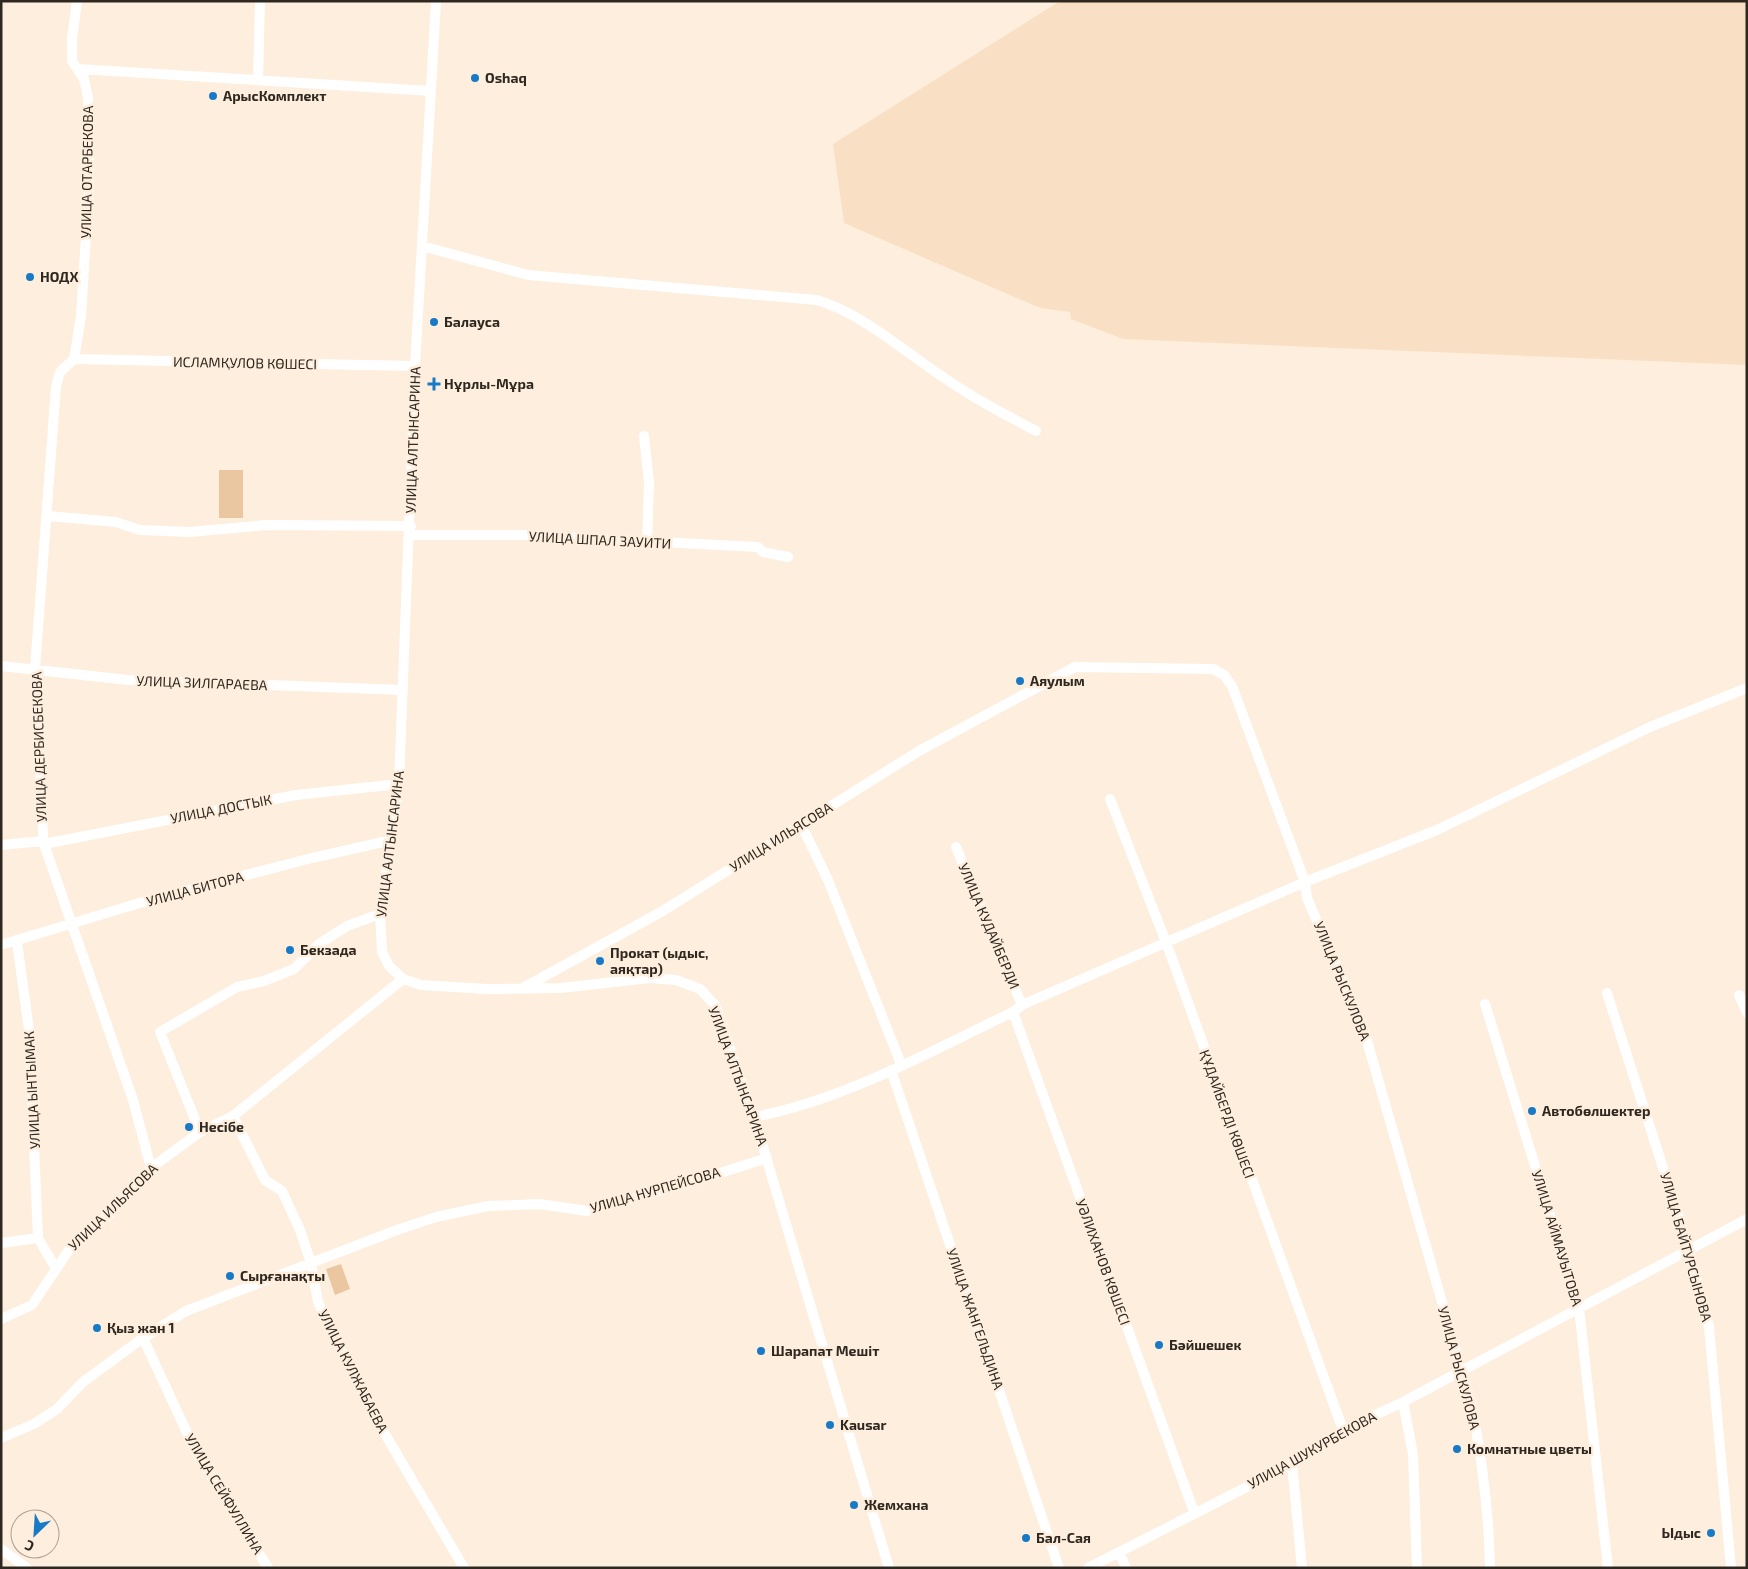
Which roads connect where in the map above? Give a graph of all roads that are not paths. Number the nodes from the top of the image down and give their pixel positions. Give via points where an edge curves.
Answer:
1 (77, 1) edge
2 (260, 1) edge
3 (436, 1) edge
4 (79, 69) junction
5 (258, 79) junction
6 (431, 91) junction
7 (422, 246) junction
8 (74, 359) junction
9 (415, 366) junction
10 (1036, 431) dead end
11 (644, 436) dead end
12 (48, 516) junction
13 (410, 530) junction
14 (647, 543) junction
15 (788, 557) dead end
16 (1, 666) edge
17 (35, 669) junction
18 (1040, 684) joint
19 (1747, 688) edge
20 (403, 690) junction
21 (399, 784) junction
22 (1110, 799) dead end
23 (801, 824) junction
24 (392, 840) junction
25 (44, 842) junction
26 (1, 845) edge
27 (956, 847) dead end
28 (1305, 882) junction
29 (380, 914) junction
30 (71, 924) junction
31 (17, 942) junction
32 (1166, 942) junction
33 (1, 945) edge
34 (403, 978) junction
35 (522, 989) junction
36 (1607, 993) dead end
37 (1739, 995) dead end
38 (1486, 1004) dead end
39 (1022, 1005) junction
40 (1013, 1012) junction
41 (1747, 1013) edge
42 (901, 1064) junction
43 (891, 1070) junction
44 (233, 1116) junction
45 (754, 1117) junction
46 (200, 1132) junction
47 (767, 1158) junction
48 (151, 1168) junction
49 (1747, 1220) edge
50 (38, 1238) junction
51 (1, 1243) edge
52 (1689, 1249) junction
53 (311, 1264) junction
54 (55, 1267) junction
55 (1579, 1308) junction
56 (1, 1319) edge
57 (143, 1338) junction
58 (1461, 1370) junction
59 (1403, 1402) junction
60 (1343, 1430) junction
61 (1, 1438) edge
62 (1292, 1464) junction
63 (1194, 1512) junction
64 (1, 1549) edge
65 (1119, 1552) junction
66 (27, 1568) edge
67 (268, 1568) edge
68 (464, 1568) edge
69 (888, 1568) edge
70 (1059, 1568) edge
71 (1088, 1568) edge
72 (1126, 1568) edge
73 (1302, 1568) edge
74 (1417, 1568) edge
75 (1490, 1568) edge
76 (1608, 1568) edge
77 (1731, 1568) edge

1 - 4 street, УЛИЦА ОТАРБЕКОВА via 72,61
2 - 5 street
3 - 6 street, УЛИЦА АЛТЫНСАРИНА
4 - 5 street
4 - 8 street, УЛИЦА ОТАРБЕКОВА via 88,98 89,179 81,316
5 - 6 street
6 - 7 street, УЛИЦА АЛТЫНСАРИНА
7 - 9 street, УЛИЦА АЛТЫНСАРИНА
7 - 10 street via 528,275 817,300 863,320 979,402
8 - 9 street, ИСЛАМҚУЛОВ КӨШЕСІ
8 - 12 street, УЛИЦА ДЕРБИСБЕКОВА via 60,372 56,386
9 - 13 street, УЛИЦА АЛТЫНСАРИНА
11 - 14 street via 650,483
12 - 13 street, УЛИЦА ШПАЛ ЗАУИТИ via 116,522 140,530 190,532 266,525
12 - 17 street, УЛИЦА ДЕРБИСБЕКОВА
13 - 14 street, УЛИЦА ШПАЛ ЗАУИТИ
13 - 20 street, УЛИЦА АЛТЫНСАРИНА
14 - 15 street, УЛИЦА ШПАЛ ЗАУИТИ via 758,547 763,552
16 - 17 street, УЛИЦА ЗИЛГАРАЕВА
17 - 20 street, УЛИЦА ЗИЛГАРАЕВА via 128,680
17 - 25 street, УЛИЦА ДЕРБИСБЕКОВА
18 - 23 street, УЛИЦА ИЛЬЯСОВА via 919,751
18 - 28 street, УЛИЦА РЫСКУЛОВА via 1075,667 1214,669 1224,675 1243,714
19 - 28 street via 1650,727 1437,830
20 - 21 street, УЛИЦА АЛТЫНСАРИНА
21 - 24 street, УЛИЦА АЛТЫНСАРИНА
21 - 25 street, УЛИЦА ДОСТЫК via 296,795
22 - 32 street, ҚҰДАЙБЕРДІ КӨШЕСІ
23 - 35 street, УЛИЦА ИЛЬЯСОВА via 661,912
23 - 42 street via 828,880
24 - 29 street, УЛИЦА АЛТЫНСАРИНА
24 - 30 street, УЛИЦА БИТОРА via 146,901
25 - 26 street, УЛИЦА ДОСТЫК
25 - 30 street, УЛИЦА ДЕРБИСБЕКОВА
27 - 39 street, УЛИЦА КУДАЙБЕРДИ
28 - 32 street
28 - 58 street, УЛИЦА РЫСКУЛОВА via 1307,898 1363,1028
29 - 34 street, УЛИЦА АЛТЫНСАРИНА via 382,952 389,966
29 - 46 street via 347,926 319,944 294,969 264,981 237,986 160,1032
30 - 31 street, УЛИЦА БИТОРА
30 - 48 street, УЛИЦА ДЕРБИСБЕКОВА via 133,1100
31 - 33 street, УЛИЦА БИТОРА
31 - 50 street, УЛИЦА ЫНТЫМАК via 29,1030
32 - 39 street
32 - 60 street, ҚҰДАЙБЕРДІ КӨШЕСІ
34 - 35 street, УЛИЦА АЛТЫНСАРИНА via 421,985
34 - 44 street, УЛИЦА ИЛЬЯСОВА
35 - 45 street, УЛИЦА АЛТЫНСАРИНА via 650,978 676,980 700,989 715,1005
36 - 52 street, УЛИЦА БАЙТУРСЫНОВА
37 - 41 street
38 - 55 street, УЛИЦА АЙМАУЫТОВА
39 - 40 street
40 - 42 street
40 - 63 street, УӘЛИХАНОВ КӨШЕСІ
42 - 43 street
43 - 45 street via 785,1111
43 - 70 street, УЛИЦА ЖАНГЕЛЬДИНА
44 - 46 street, УЛИЦА ИЛЬЯСОВА
44 - 53 street, УЛИЦА КУЛЖАБАЕВА via 265,1180 282,1191
45 - 47 street, УЛИЦА АЛТЫНСАРИНА
46 - 48 street, УЛИЦА ИЛЬЯСОВА
47 - 53 street, УЛИЦА НУРПЕЙСОВА via 587,1211 540,1204 488,1206 436,1217
47 - 69 street, УЛИЦА АЛТЫНСАРИНА
48 - 54 street, УЛИЦА ИЛЬЯСОВА via 108,1216 75,1241
49 - 52 street, УЛИЦА ШУКУРБЕКОВА
50 - 51 street
50 - 54 street
52 - 55 street, УЛИЦА ШУКУРБЕКОВА
52 - 77 street, УЛИЦА БАЙТУРСЫНОВА via 1709,1328
53 - 57 street, УЛИЦА НУРПЕЙСОВА via 186,1311
53 - 68 street, УЛИЦА КУЛЖАБАЕВА via 318,1302 351,1370
54 - 56 street, УЛИЦА ИЛЬЯСОВА via 32,1305
55 - 58 street, УЛИЦА ШУКУРБЕКОВА
55 - 76 street, УЛИЦА АЙМАУЫТОВА
57 - 61 street, УЛИЦА НУРПЕЙСОВА via 83,1382 57,1409 34,1424
57 - 67 street, УЛИЦА СЕЙФУЛЛИНА via 196,1452
58 - 59 street, УЛИЦА ШУКУРБЕКОВА
58 - 75 street, УЛИЦА РЫСКУЛОВА via 1479,1442
59 - 60 street, УЛИЦА ШУКУРБЕКОВА
59 - 74 street via 1413,1454
60 - 62 street, УЛИЦА ШУКУРБЕКОВА
62 - 63 street, УЛИЦА ШУКУРБЕКОВА
62 - 73 street
63 - 65 street, УЛИЦА ШУКУРБЕКОВА
64 - 66 street
65 - 71 street, УЛИЦА ШУКУРБЕКОВА
65 - 72 street

